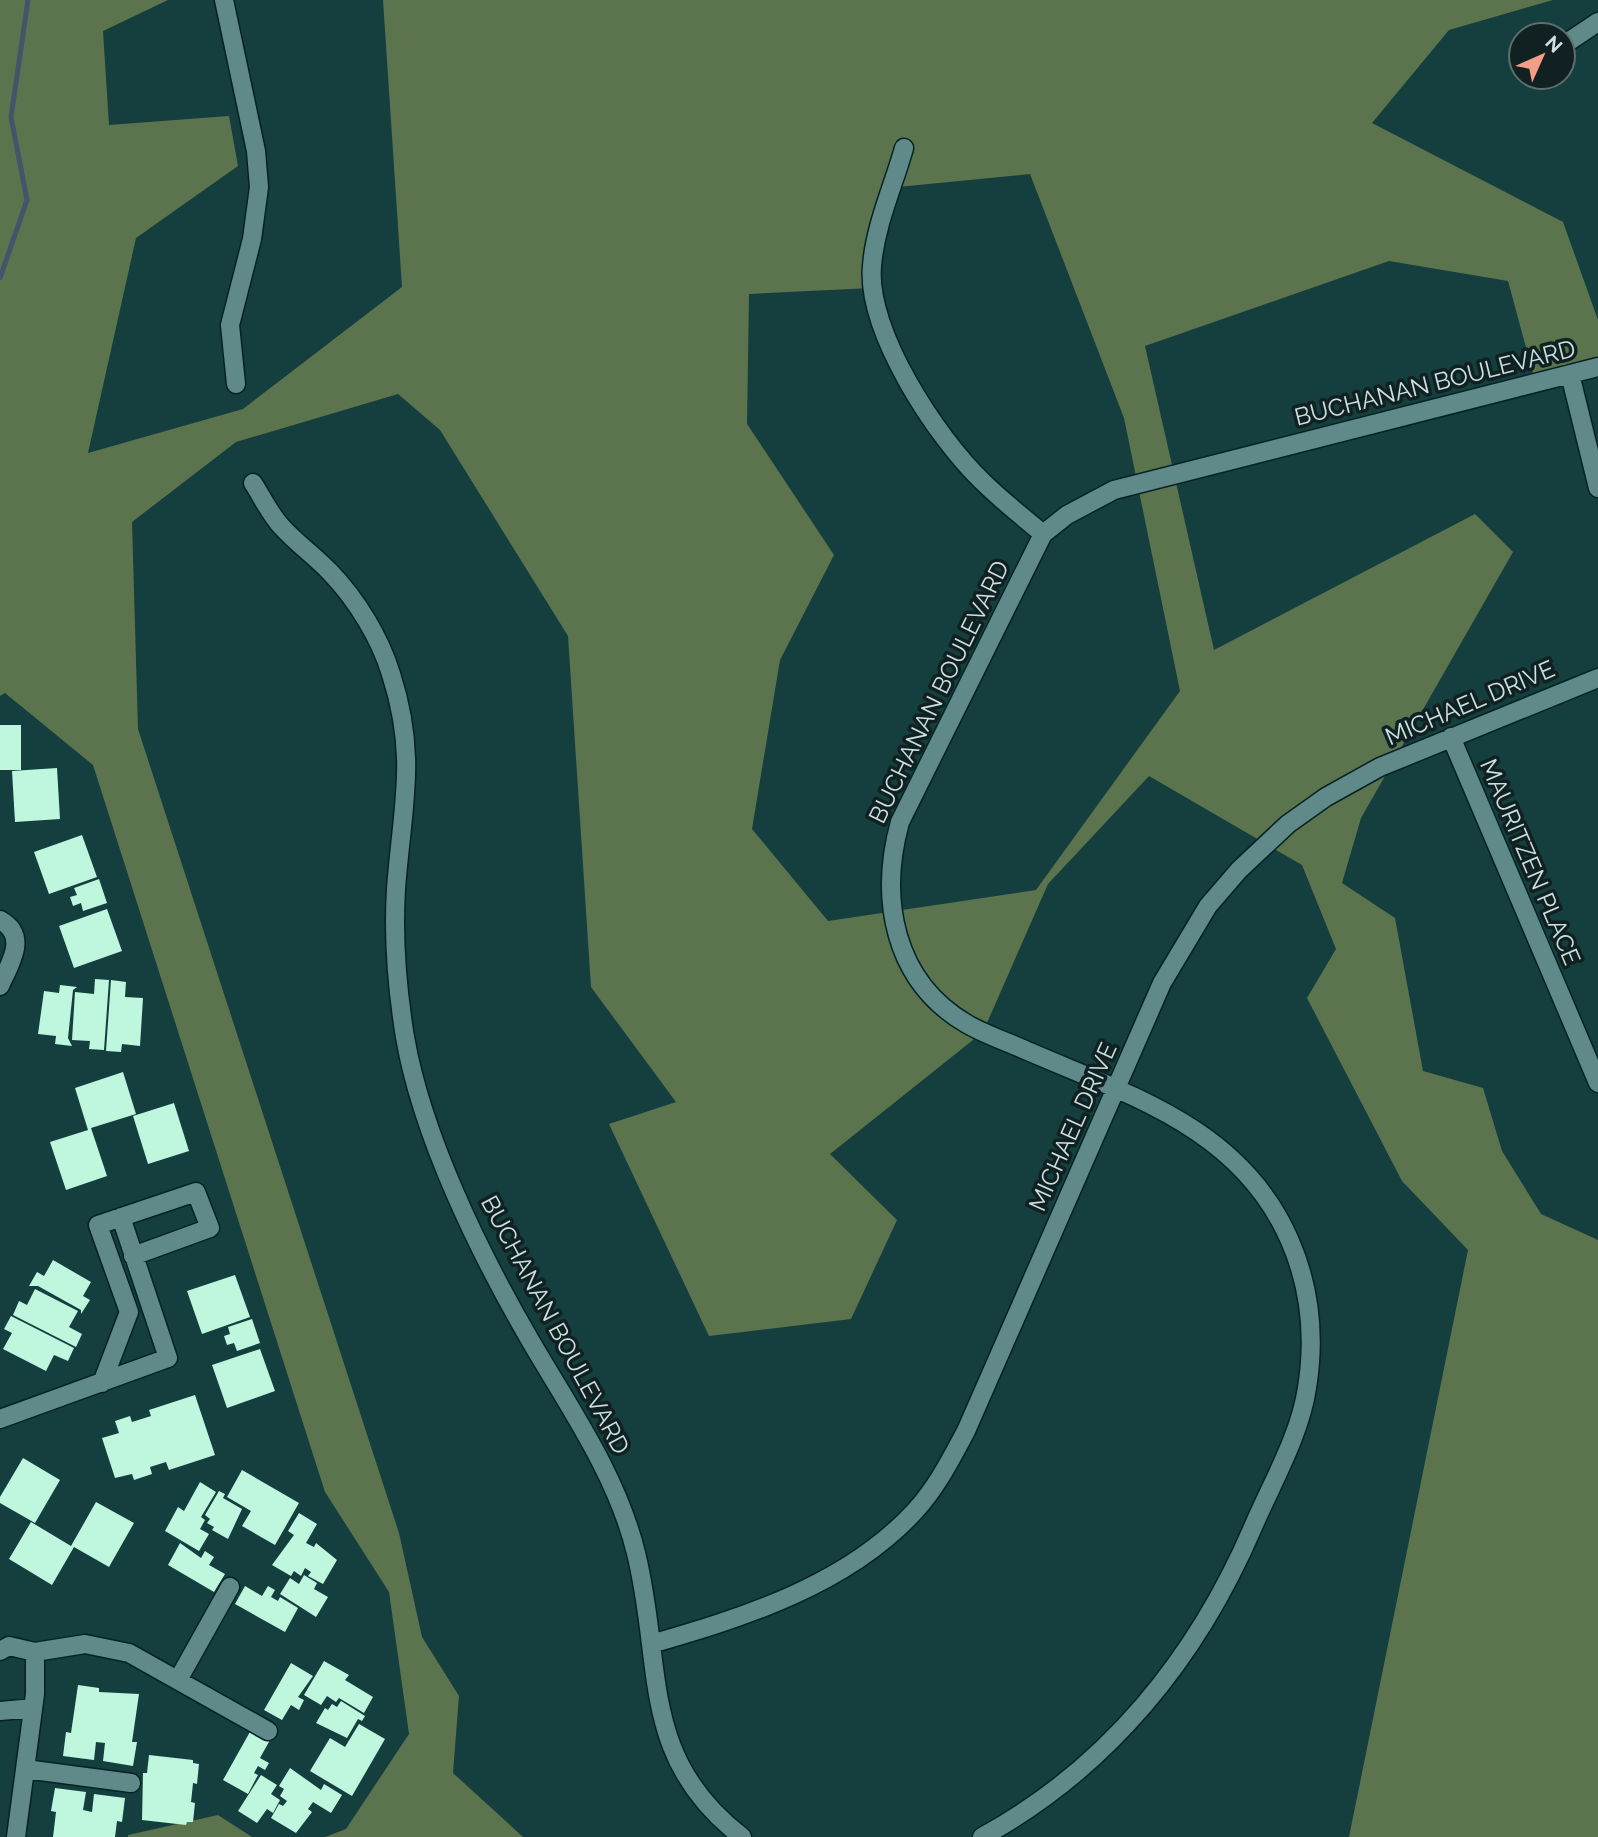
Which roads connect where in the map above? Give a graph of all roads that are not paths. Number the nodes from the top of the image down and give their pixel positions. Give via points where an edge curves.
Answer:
1 (225, 0) edge
2 (1598, 22) edge
3 (1577, 36) edge
4 (904, 148) dead end
5 (1598, 367) edge
6 (1570, 374) junction
7 (236, 384) dead end
8 (253, 483) dead end
9 (1598, 488) edge
10 (1043, 534) junction
11 (1598, 678) edge
12 (1451, 737) junction
13 (0, 919) edge
14 (0, 986) edge
15 (1598, 1083) edge
16 (1116, 1090) junction
17 (121, 1217) junction
18 (134, 1256) junction
19 (150, 1304) junction
20 (129, 1312) junction
21 (102, 1383) junction
22 (0, 1419) edge
23 (230, 1587) dead end
24 (651, 1644) junction
25 (3, 1645) edge
26 (36, 1652) junction
27 (178, 1680) junction
28 (33, 1707) junction
29 (0, 1711) edge
30 (268, 1731) dead end
31 (25, 1769) junction
32 (131, 1783) dead end
33 (16, 1837) edge
34 (742, 1837) edge
35 (982, 1837) edge

1 - 7 street via 256,150 259,187 253,239 230,325
2 - 3 street
4 - 10 street via 871,268 879,317 906,376 940,432 982,481
5 - 6 street, BUCHANAN BOULEVARD
6 - 9 street
6 - 10 street, BUCHANAN BOULEVARD via 1114,490 1067,515
8 - 24 street, BUCHANAN BOULEVARD via 282,527 350,597 377,639 390,671 408,758 394,924 411,1066 480,1245 616,1492 637,1555
10 - 16 street, BUCHANAN BOULEVARD via 900,822 890,867 893,920 898,945 948,1010 967,1024
11 - 12 street, MICHAEL DRIVE
12 - 15 street, MAURITZEN PLACE
12 - 16 street, MICHAEL DRIVE via 1380,767 1326,797 1287,824 1239,870 1208,906 1173,961
13 - 14 street via 12,930 17,948
16 - 24 street, MICHAEL DRIVE via 966,1431 943,1474 916,1510 881,1543 834,1575 735,1618
16 - 35 street, BUCHANAN BOULEVARD via 1205,1135 1240,1165 1275,1211 1295,1252 1307,1294 1311,1339 1307,1391 1241,1555 1213,1611 1168,1677 1086,1765
17 - 18 street
17 - 18 street via 196,1192 210,1228
17 - 20 street via 98,1225
18 - 19 street
19 - 20 street
19 - 21 street via 168,1358
20 - 21 street
21 - 22 street
23 - 27 street
24 - 34 street, BUCHANAN BOULEVARD via 660,1716 678,1764 703,1801
25 - 26 street
26 - 27 street via 77,1644 106,1646
26 - 28 street
27 - 30 street
28 - 29 street
28 - 31 street
31 - 32 street
31 - 33 street

